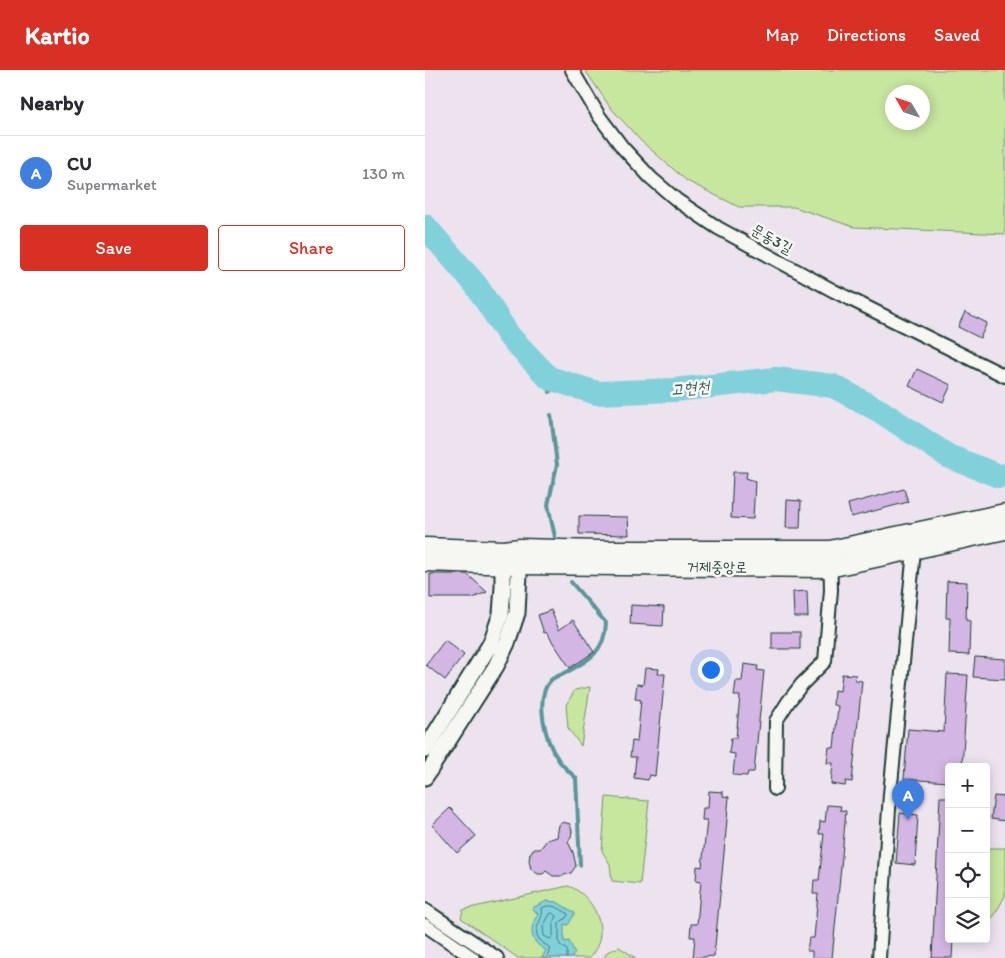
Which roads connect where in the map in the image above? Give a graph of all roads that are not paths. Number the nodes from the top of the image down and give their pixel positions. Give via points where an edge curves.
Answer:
1 (572, 70) edge
2 (1005, 376) edge
3 (1005, 513) edge
4 (1005, 530) edge
5 (911, 533) junction
6 (425, 547) edge
7 (830, 550) junction
8 (914, 551) junction
9 (512, 557) junction
10 (425, 562) edge
11 (455, 563) junction
12 (550, 565) junction
13 (829, 568) junction
14 (511, 588) junction
15 (425, 750) edge
16 (425, 777) edge
17 (775, 789) dead end
18 (425, 910) edge
19 (425, 925) edge
20 (473, 958) edge
21 (497, 958) edge
22 (879, 958) edge

1 - 2 street, 문동3길 via 599,116 623,148 678,201 718,228 834,292
3 - 5 main road, 거제중앙로
4 - 8 main road, 거제중앙로
5 - 7 main road, 거제중앙로
5 - 8 street
6 - 9 main road, 거제중앙로
7 - 9 main road, 거제중앙로
7 - 13 street
8 - 13 main road, 거제중앙로
8 - 22 street via 890,794
9 - 11 main road, 거제중앙로
9 - 12 main road, 거제중앙로
9 - 14 street
10 - 11 main road, 거제중앙로
11 - 14 street via 486,568
12 - 13 main road, 거제중앙로
12 - 14 street via 531,571
13 - 17 street via 831,590 825,661 802,684 776,721
14 - 15 street via 491,644
14 - 16 street via 517,613 507,643
18 - 21 street
19 - 20 street

